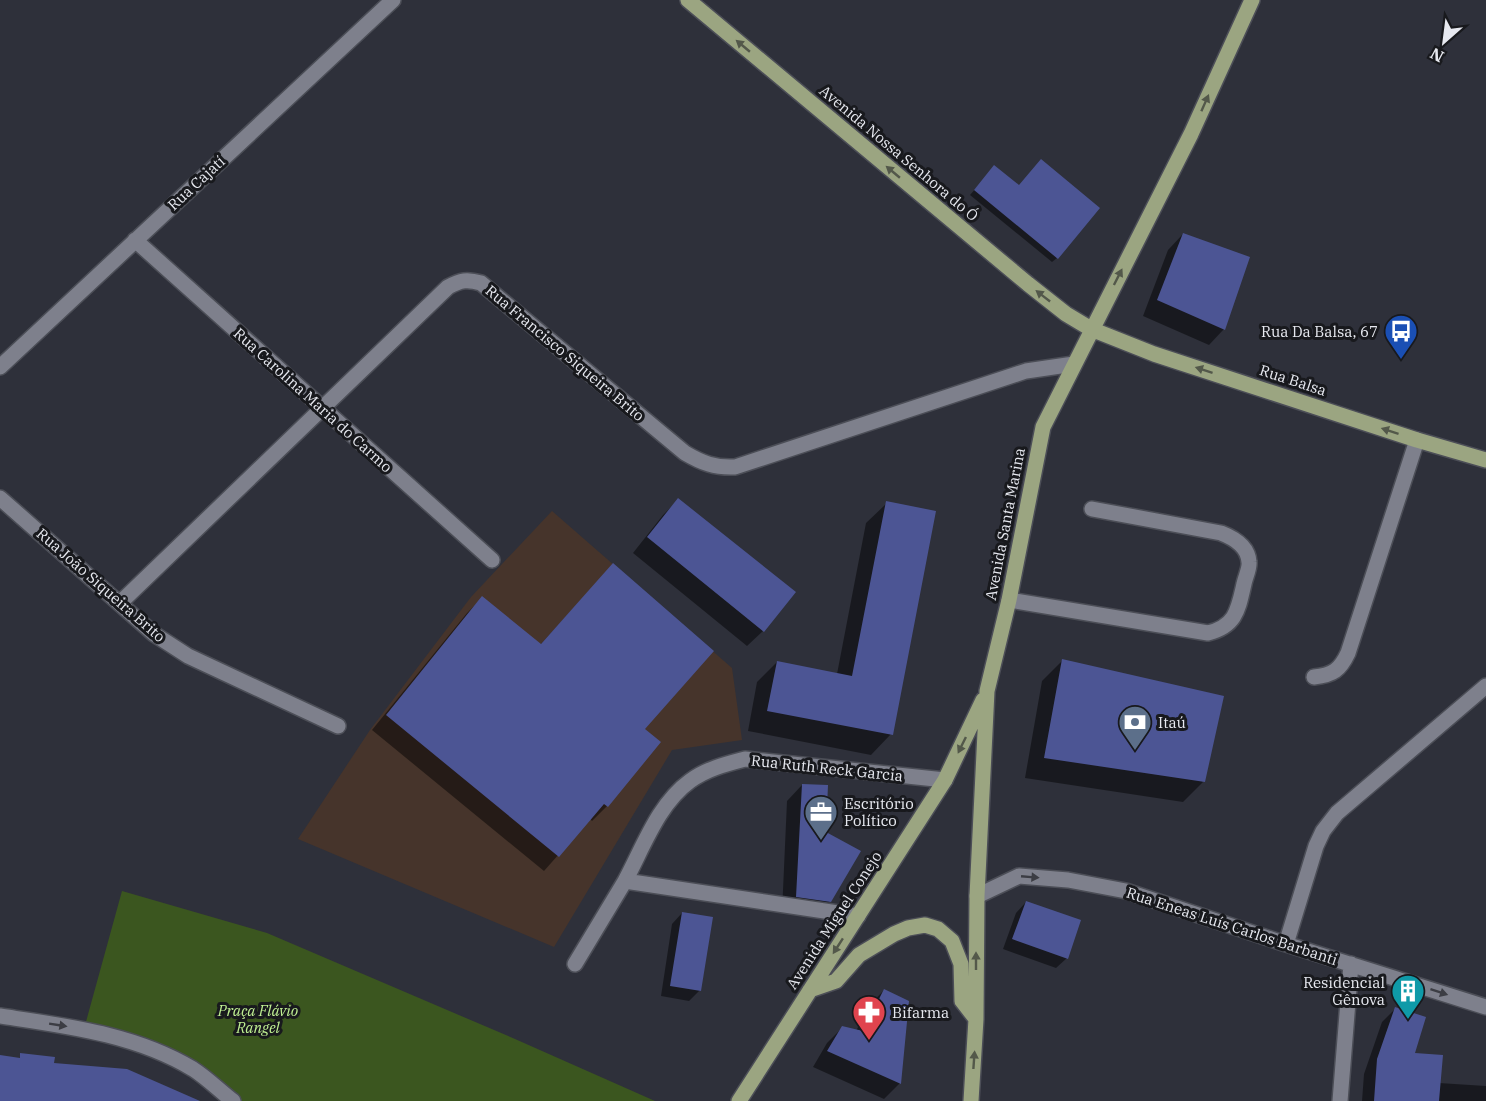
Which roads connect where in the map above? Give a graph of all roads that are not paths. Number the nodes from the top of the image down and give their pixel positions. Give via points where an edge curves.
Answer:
1 (393, 0) edge
2 (688, 0) edge
3 (1252, 0) edge
4 (135, 240) junction
5 (1091, 329) junction
6 (1074, 364) junction
7 (0, 367) edge
8 (323, 409) junction
9 (1417, 440) junction
10 (1486, 460) edge
11 (0, 498) edge
12 (1092, 509) dead end
13 (492, 560) dead end
14 (1009, 600) junction
15 (120, 603) junction
16 (1314, 678) dead end
17 (1486, 686) edge
18 (987, 692) junction
19 (338, 726) dead end
20 (945, 780) junction
21 (625, 881) junction
22 (977, 896) junction
23 (858, 916) junction
24 (1286, 944) junction
25 (575, 964) dead end
26 (1351, 964) junction
27 (810, 990) junction
28 (1486, 1007) edge
29 (0, 1016) edge
30 (976, 1019) junction
31 (233, 1101) edge
32 (739, 1101) edge
33 (971, 1101) edge
34 (1340, 1101) edge

1 - 4 street, Rua Cajatí
5 -> 2 main road, Avenida Nossa Senhora do Ó via 1028,285
5 -> 3 main road, Avenida Santa Marina via 1191,134
4 - 7 street, Rua Cajatí
4 - 8 street, Rua Carolina Maria do Carmo
5 - 6 main road, Avenida Santa Marina
9 -> 5 main road, Rua Balsa via 1154,354
6 - 8 street, Rua Francisco Siqueira Brito via 1026,371 735,467 718,468 685,453 481,283 469,279 448,287
6 - 14 main road, Avenida Santa Marina via 1043,427
8 - 13 street, Rua Carolina Maria do Carmo
8 - 15 street, Rua Francisco Siqueira Brito
9 - 10 main road, Rua Balsa
9 - 16 street via 1348,653 1337,671
11 - 15 street, Rua João Siqueira Brito
12 - 14 street via 1236,539 1249,562 1233,619 1222,629 1208,633
14 - 18 main road, Avenida Santa Marina
15 - 19 street, Rua João Siqueira Brito via 154,634 188,656
17 - 24 street via 1337,813 1323,831
18 -> 20 main road, Avenida Miguel Conejo
18 - 22 main road, Avenida Santa Marina
20 - 21 street, Rua Ruth Reck Garcia via 745,759 715,767 689,781 665,806
20 - 23 main road, Avenida Miguel Conejo
21 - 23 street
21 - 25 street, Rua Ruth Reck Garcia
22 -> 24 street, Rua Eneas Luís Carlos Barbanti via 1019,876 1068,880 1126,891
30 -> 22 main road, Avenida Santa Marina
23 -> 27 main road, Avenida Miguel Conejo
24 - 26 street, Rua Eneas Luís Carlos Barbanti
26 -> 28 street, Rua Eneas Luís Carlos Barbanti
26 - 34 street
27 - 30 main road via 836,981 859,955 894,934 925,925 938,928 952,941 961,964 962,1001
27 - 32 main road, Avenida Miguel Conejo
29 -> 31 street via 84,1029 141,1045 194,1070
33 -> 30 main road, Avenida Santa Marina

